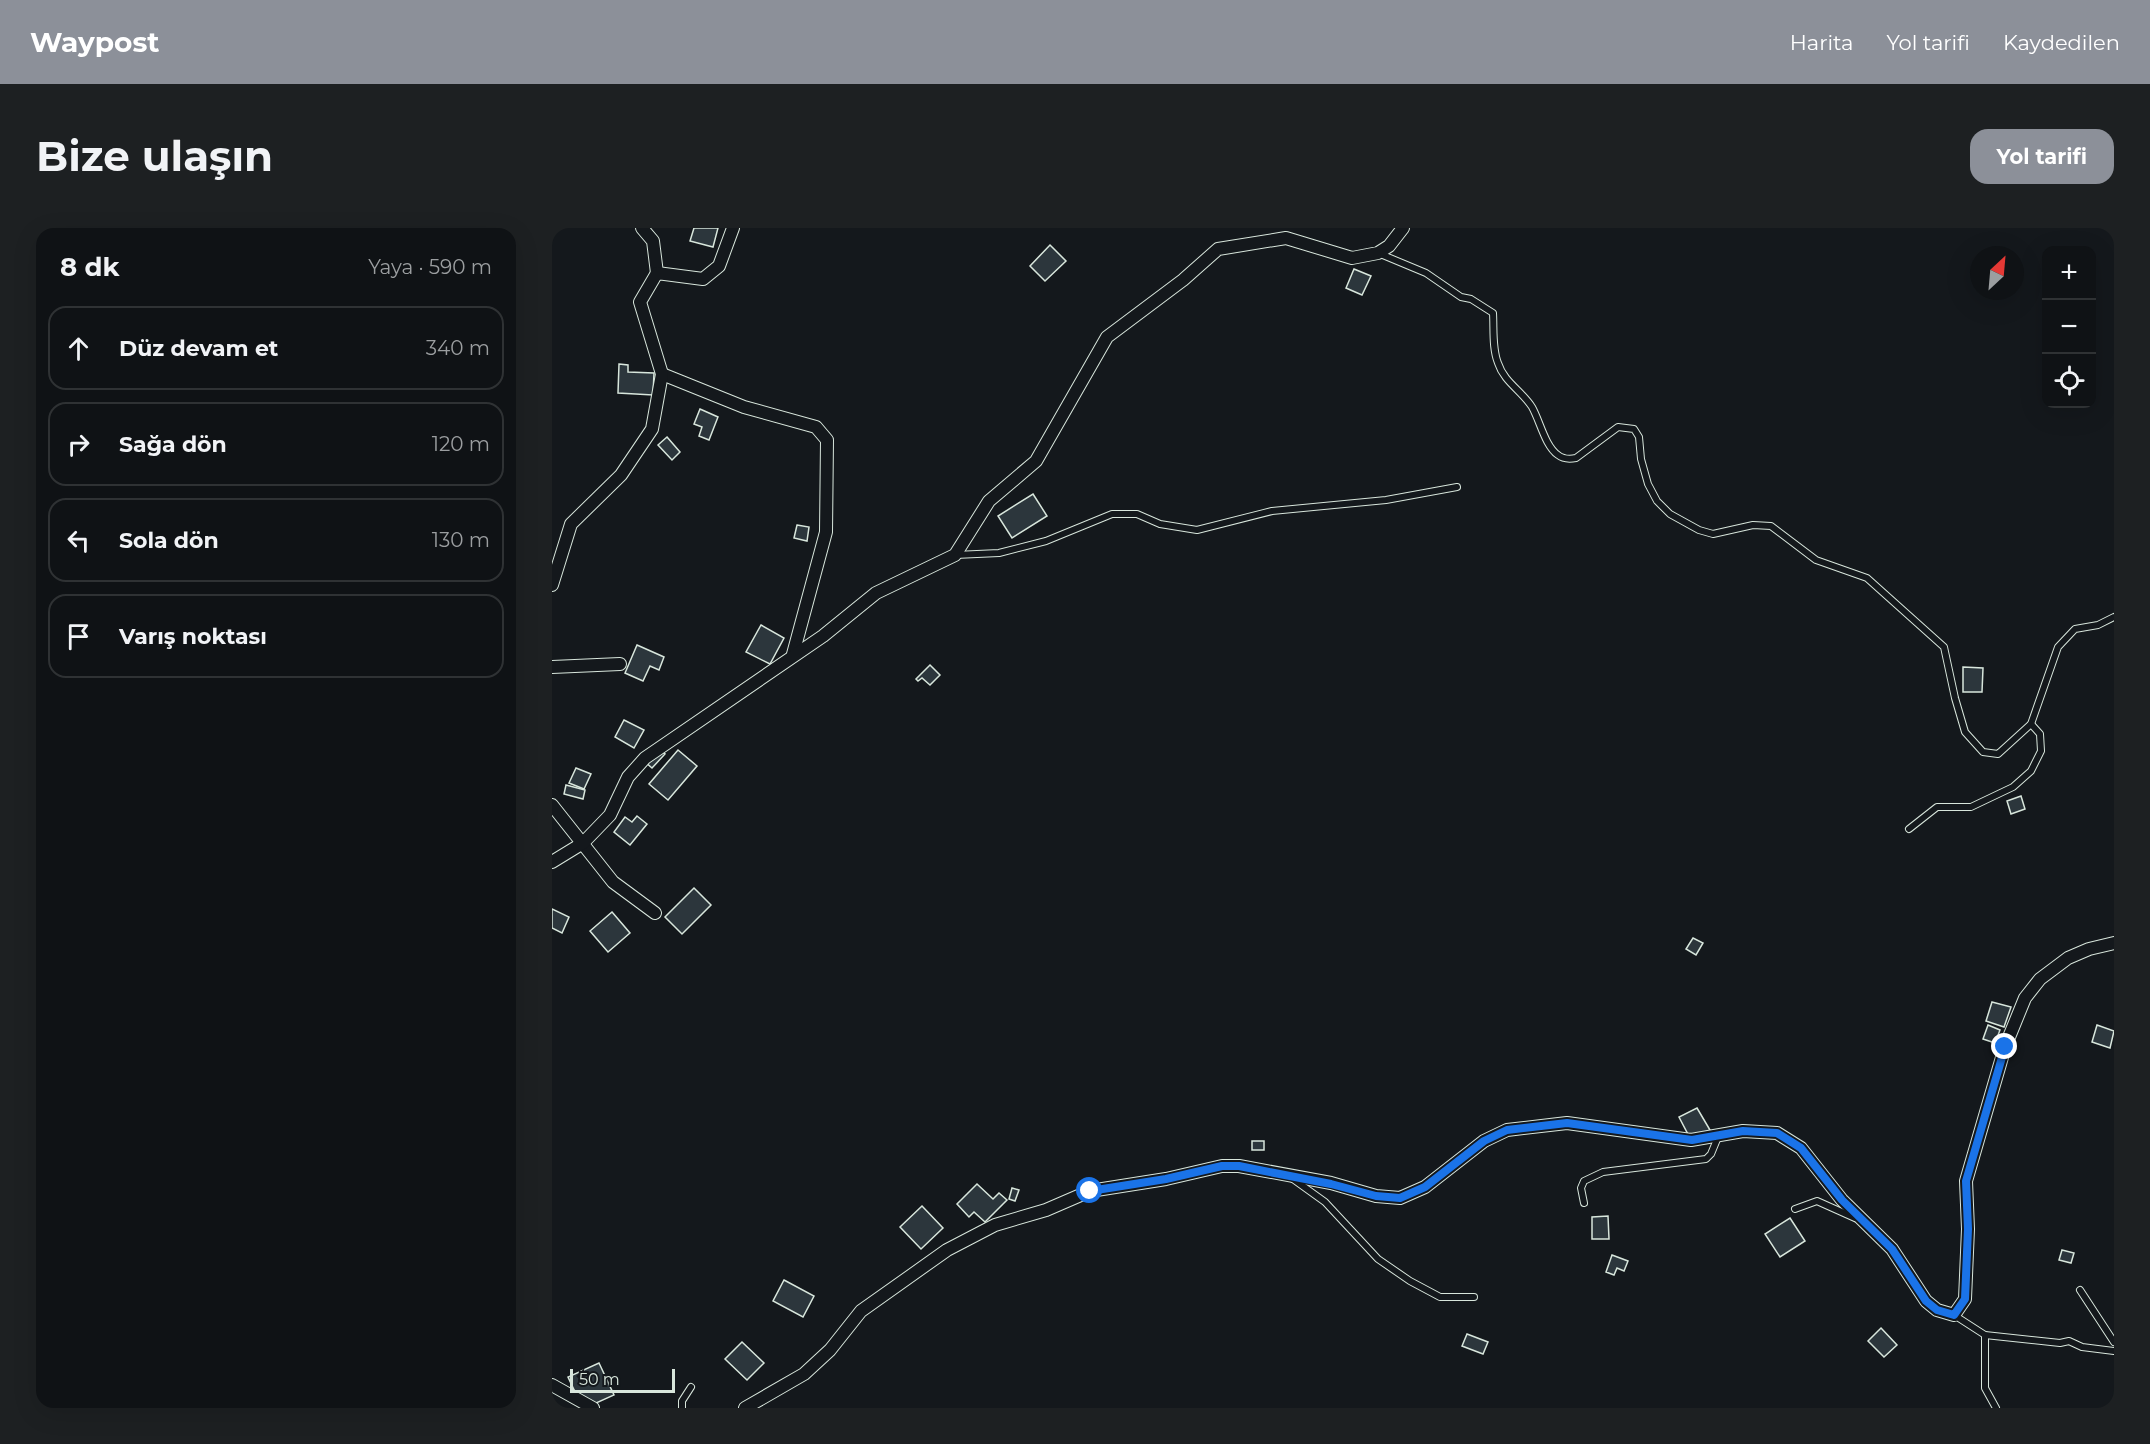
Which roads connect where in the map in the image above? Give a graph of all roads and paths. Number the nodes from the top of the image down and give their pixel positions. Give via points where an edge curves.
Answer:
1 (642, 228) edge
2 (733, 228) edge
3 (1403, 228) edge
4 (1378, 253) junction
5 (657, 273) junction
6 (662, 374) junction
7 (1457, 488) dead end
8 (955, 555) junction
9 (552, 585) edge
10 (2114, 617) edge
11 (794, 654) junction
12 (620, 664) dead end
13 (552, 667) edge
14 (2031, 724) junction
15 (552, 805) edge
16 (1909, 829) dead end
17 (584, 843) junction
18 (552, 862) edge
19 (655, 913) dead end
20 (2114, 943) edge
21 (1718, 1136) junction
22 (1290, 1177) junction
23 (1584, 1203) dead end
24 (1795, 1209) dead end
25 (1864, 1220) junction
26 (2080, 1290) dead end
27 (1474, 1297) dead end
28 (1954, 1315) junction
29 (1985, 1335) junction
30 (2114, 1342) edge
31 (2114, 1351) edge
32 (552, 1385) edge
33 (691, 1387) dead end
34 (593, 1408) edge
35 (682, 1408) edge
36 (745, 1408) edge
37 (1996, 1408) edge

1 - 5 street via 654,241
2 - 5 street via 719,266 703,279
3 - 4 street
4 - 8 street via 1352,258 1286,238 1218,249 1184,280 1107,337 1036,460 989,501
4 - 14 lane via 1426,273 1492,313 1499,366 1528,400 1558,456 1576,458 1618,427 1634,429 1648,484 1670,514 1713,534 1753,525 1771,526 1816,560 1867,578 1944,647 1965,732 1983,752 1998,754
5 - 6 street via 640,302
6 - 9 street via 652,429 621,475 571,524
6 - 11 street via 744,407 816,427 827,440 826,532
7 - 8 lane via 1386,500 1272,511 1197,530 1160,524 1137,514 1112,514 1046,541 1009,551
8 - 11 street via 876,593
10 - 14 lane via 2075,629 2058,647
11 - 17 street via 645,758 628,777 610,815
12 - 13 street
14 - 16 lane via 2040,734 2041,752 2031,771 2013,787 1971,807 1937,807
15 - 17 street
17 - 18 street
17 - 19 street via 613,882
20 - 28 street via 2068,958 2040,979 2025,998 2005,1047 1966,1181 1965,1299
21 - 22 street via 1692,1140 1567,1123 1507,1130 1484,1141 1425,1187 1400,1198
21 - 23 lane via 1706,1159 1593,1176 1581,1188
21 - 25 street via 1743,1131 1777,1133 1801,1148 1842,1200
22 - 27 lane via 1325,1202 1378,1259 1410,1281 1440,1297
22 - 36 street via 1222,1166 1090,1191 1046,1210 995,1225 947,1250 861,1311 830,1350 804,1374
24 - 25 lane via 1817,1202
25 - 28 street via 1892,1249 1926,1301 1937,1310
26 - 30 lane
28 - 29 lane
29 - 31 lane via 2069,1341 2082,1347
29 - 37 lane via 1985,1388
32 - 34 street
33 - 35 lane

